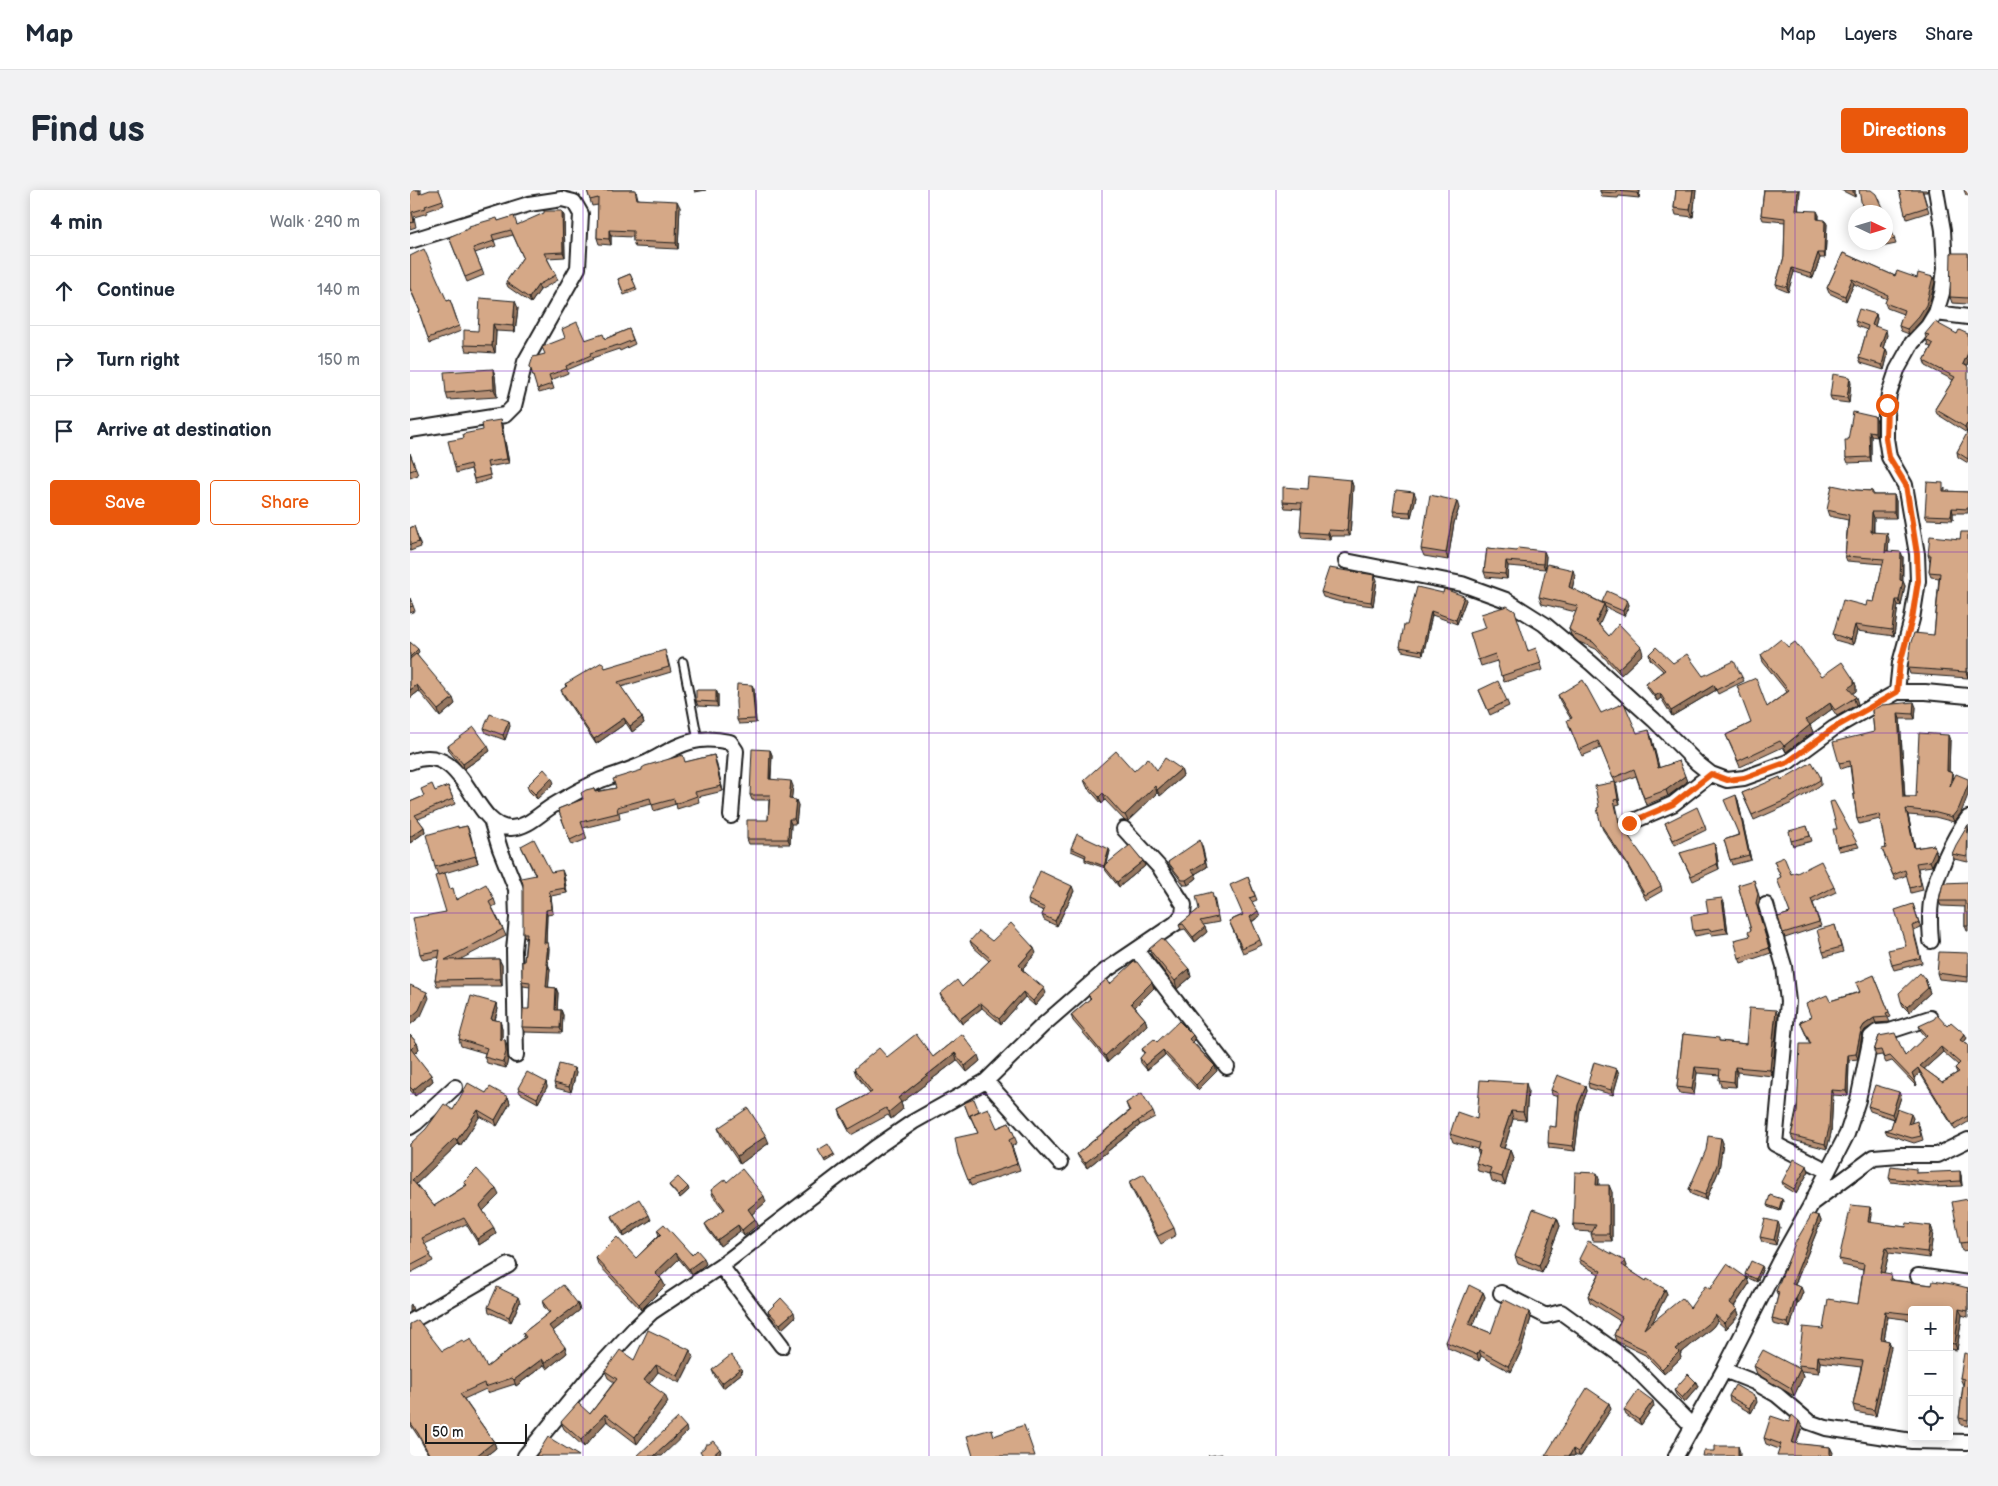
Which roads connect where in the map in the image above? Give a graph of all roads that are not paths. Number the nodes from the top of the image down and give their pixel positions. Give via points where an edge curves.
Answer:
1 (1936, 190) edge
2 (410, 241) edge
3 (1936, 313) junction
4 (1968, 317) edge
5 (410, 430) edge
6 (1346, 561) dead end
7 (683, 662) dead end
8 (1897, 692) junction
9 (1968, 696) edge
10 (698, 740) junction
11 (410, 762) edge
12 (1711, 774) junction
13 (731, 816) dead end
14 (1968, 818) edge
15 (492, 822) junction
16 (1629, 823) dead end
17 (1124, 829) dead end
18 (1766, 905) dead end
19 (1932, 941) dead end
20 (1136, 950) junction
21 (1930, 1018) dead end
22 (516, 1055) dead end
23 (1227, 1067) dead end
24 (986, 1081) junction
25 (455, 1087) dead end
26 (410, 1127) edge
27 (1968, 1140) edge
28 (1060, 1163) dead end
29 (1828, 1171) junction
30 (1812, 1203) junction
31 (509, 1265) dead end
32 (721, 1266) junction
33 (1918, 1276) dead end
34 (1968, 1283) edge
35 (1501, 1293) dead end
36 (410, 1322) edge
37 (782, 1346) dead end
38 (1724, 1370) junction
39 (1693, 1427) junction
40 (1968, 1442) edge
41 (524, 1456) edge
42 (1676, 1456) edge

1 - 3 street via 1945,268
2 - 5 street via 537,203 562,199 574,202 581,214 578,268 525,362 514,406 505,415
3 - 4 street
3 - 8 street via 1912,343 1897,370 1886,415 1889,457 1906,485 1917,554 1918,581
6 - 12 street via 1462,584 1506,600 1544,624 1590,663
7 - 10 lane
8 - 9 street
8 - 12 street via 1834,728 1788,762 1744,778 1727,780
10 - 13 street via 730,742 736,751
10 - 15 street via 599,781 551,806 526,824 510,828
11 - 15 street via 420,758 434,759 451,765
12 - 16 street via 1673,804
14 - 19 street via 1946,856 1931,900
15 - 22 street via 516,889
17 - 20 street via 1160,868 1184,905 1183,914 1176,923
18 - 29 street via 1784,966 1788,1002 1775,1144
20 - 23 street
20 - 24 street via 1042,1026
21 - 29 street via 1877,1032 1871,1038 1858,1100 1847,1134
24 - 28 street
24 - 32 street via 913,1122 875,1148
25 - 26 street
27 - 30 street via 1937,1155 1874,1157
29 - 30 street
30 - 38 street
31 - 36 street
32 - 37 street
32 - 41 street via 652,1312 634,1329
33 - 34 street
35 - 39 street via 1546,1316 1562,1312 1626,1359
38 - 39 street
38 - 40 street via 1777,1395 1809,1422 1826,1428 1912,1442
39 - 42 street

